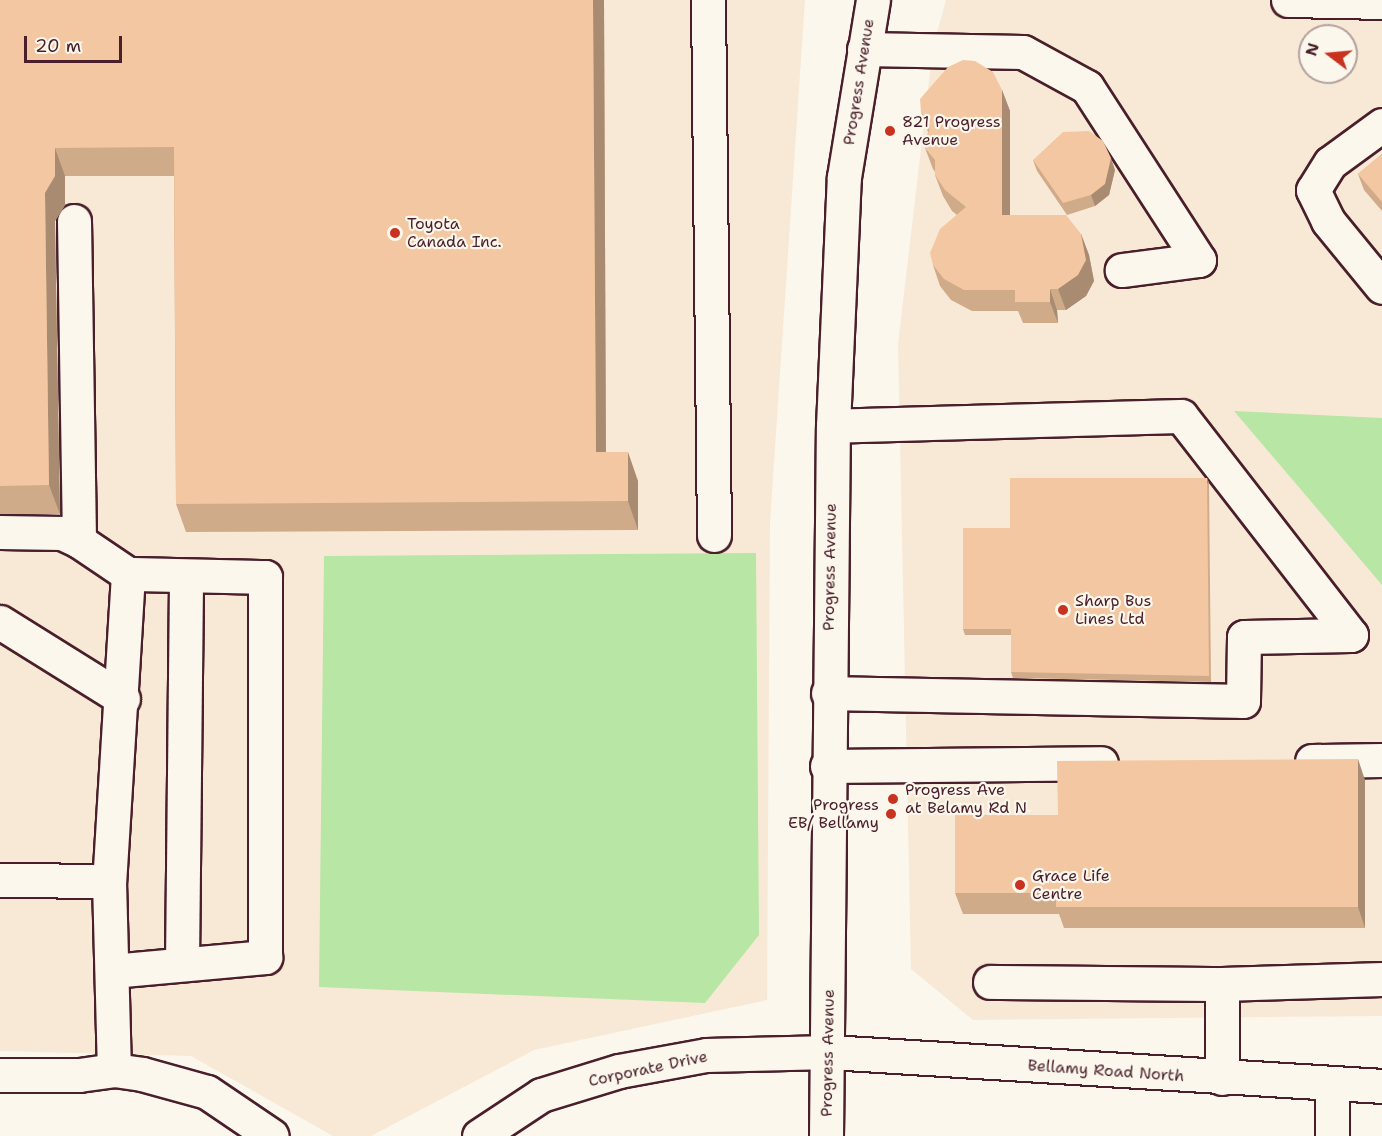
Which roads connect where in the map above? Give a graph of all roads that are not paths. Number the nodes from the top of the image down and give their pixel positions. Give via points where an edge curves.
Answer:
1 (708, 0) edge
2 (873, 0) edge
3 (1288, 0) edge
4 (1382, 2) edge
5 (864, 49) junction
6 (1382, 125) edge
7 (74, 221) dead end
8 (1122, 270) dead end
9 (1382, 286) edge
10 (832, 426) junction
11 (0, 532) edge
12 (714, 536) dead end
13 (79, 541) junction
14 (128, 574) junction
15 (186, 576) junction
16 (0, 622) edge
17 (828, 693) junction
18 (123, 699) junction
19 (1382, 760) edge
20 (1277, 761) edge
21 (1137, 763) edge
22 (827, 766) junction
23 (0, 880) edge
24 (110, 881) junction
25 (182, 964) junction
26 (112, 971) junction
27 (1382, 979) edge
28 (990, 982) dead end
29 (1222, 984) junction
30 (830, 1052) junction
31 (114, 1070) junction
32 (0, 1075) edge
33 (1222, 1078) junction
34 (1332, 1085) junction
35 (1382, 1086) edge
36 (272, 1136) edge
37 (479, 1136) edge
38 (826, 1136) edge
39 (1332, 1136) edge

1 - 12 main road
2 - 5 main road, Progress Avenue
3 - 4 main road
5 - 8 main road via 1023,52 1087,87 1199,260
5 - 10 main road, Progress Avenue via 844,177
6 - 9 main road via 1330,163 1313,190 1328,221
7 - 13 main road
10 - 17 main road, Progress Avenue
10 - 17 main road via 1180,416 1351,635 1244,637 1243,701
11 - 13 main road via 62,533
13 - 14 main road
14 - 15 main road
14 - 18 main road
15 - 25 main road
15 - 25 main road via 265,578 265,957
16 - 18 main road
17 - 22 main road, Progress Avenue
18 - 24 main road
19 - 20 main road
21 - 22 main road
22 - 30 main road, Progress Avenue
23 - 24 main road
24 - 26 main road
25 - 26 main road
26 - 31 main road
27 - 29 main road
28 - 29 main road
29 - 33 main road
30 - 33 main road, Bellamy Road North
30 - 37 main road, Corporate Drive via 706,1055 619,1071 541,1095
30 - 38 main road, Progress Avenue
31 - 32 main road via 79,1075
31 - 36 main road via 207,1092
33 - 34 main road, Bellamy Road North
34 - 35 main road, Bellamy Road North
34 - 39 main road

